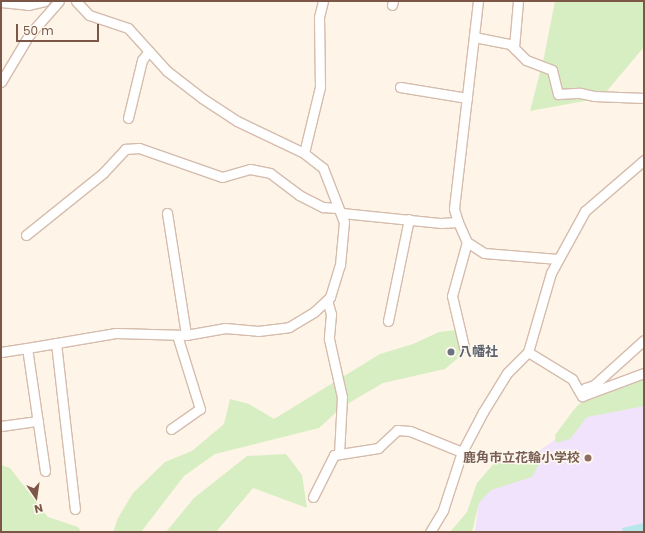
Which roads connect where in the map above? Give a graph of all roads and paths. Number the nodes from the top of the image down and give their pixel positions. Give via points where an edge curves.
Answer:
1 (45, 1) edge
2 (59, 1) edge
3 (76, 1) edge
4 (323, 1) edge
5 (478, 1) edge
6 (518, 1) edge
7 (1, 2) edge
8 (474, 37) junction
9 (514, 47) junction
10 (149, 51) junction
11 (1, 82) edge
12 (400, 87) dead end
13 (466, 98) junction
14 (644, 98) edge
15 (128, 118) dead end
16 (304, 153) junction
17 (644, 160) edge
18 (340, 211) junction
19 (167, 213) dead end
20 (409, 219) junction
21 (458, 222) junction
22 (26, 235) dead end
23 (467, 242) junction
24 (558, 259) junction
25 (327, 300) junction
26 (388, 322) dead end
27 (181, 335) junction
28 (644, 340) edge
29 (56, 343) junction
30 (464, 347) dead end
31 (27, 348) junction
32 (1, 352) edge
33 (528, 352) junction
34 (644, 373) edge
35 (579, 391) junction
36 (38, 421) junction
37 (1, 426) edge
38 (171, 429) dead end
39 (462, 452) junction
40 (339, 454) junction
41 (45, 471) dead end
42 (313, 497) dead end
43 (75, 509) dead end
44 (430, 532) edge

1 - 7 street via 28,5
2 - 11 street via 28,35
3 - 10 street via 89,15 128,28
4 - 16 street via 319,17 320,87
5 - 8 street
6 - 9 street
8 - 9 street
8 - 13 street
9 - 14 street via 526,60 552,70 558,94 580,93
10 - 15 street via 142,60
10 - 16 street via 167,71 202,98 237,120
12 - 13 street
13 - 21 street via 454,209
16 - 18 street via 322,168
17 - 24 street via 585,211
18 - 20 street
18 - 22 street via 323,207 299,195 270,173 250,169 222,177 139,148 125,149 103,173
18 - 25 street via 344,222 340,265
19 - 27 street
20 - 21 street
20 - 26 street
21 - 23 street
23 - 24 street via 484,253
23 - 30 street via 452,296
24 - 33 street
25 - 27 street via 289,327 258,331 226,328
25 - 40 street via 330,314 329,339 342,397
27 - 29 street via 116,333
27 - 38 street via 200,409
28 - 35 street via 594,385
29 - 31 street
29 - 43 street
31 - 32 street
31 - 36 street
33 - 35 street via 572,379
33 - 39 street via 507,373
34 - 35 street via 582,396
36 - 37 street
36 - 41 street
39 - 40 street via 410,431 397,430 378,448
39 - 44 street via 443,510
40 - 42 street via 334,455

